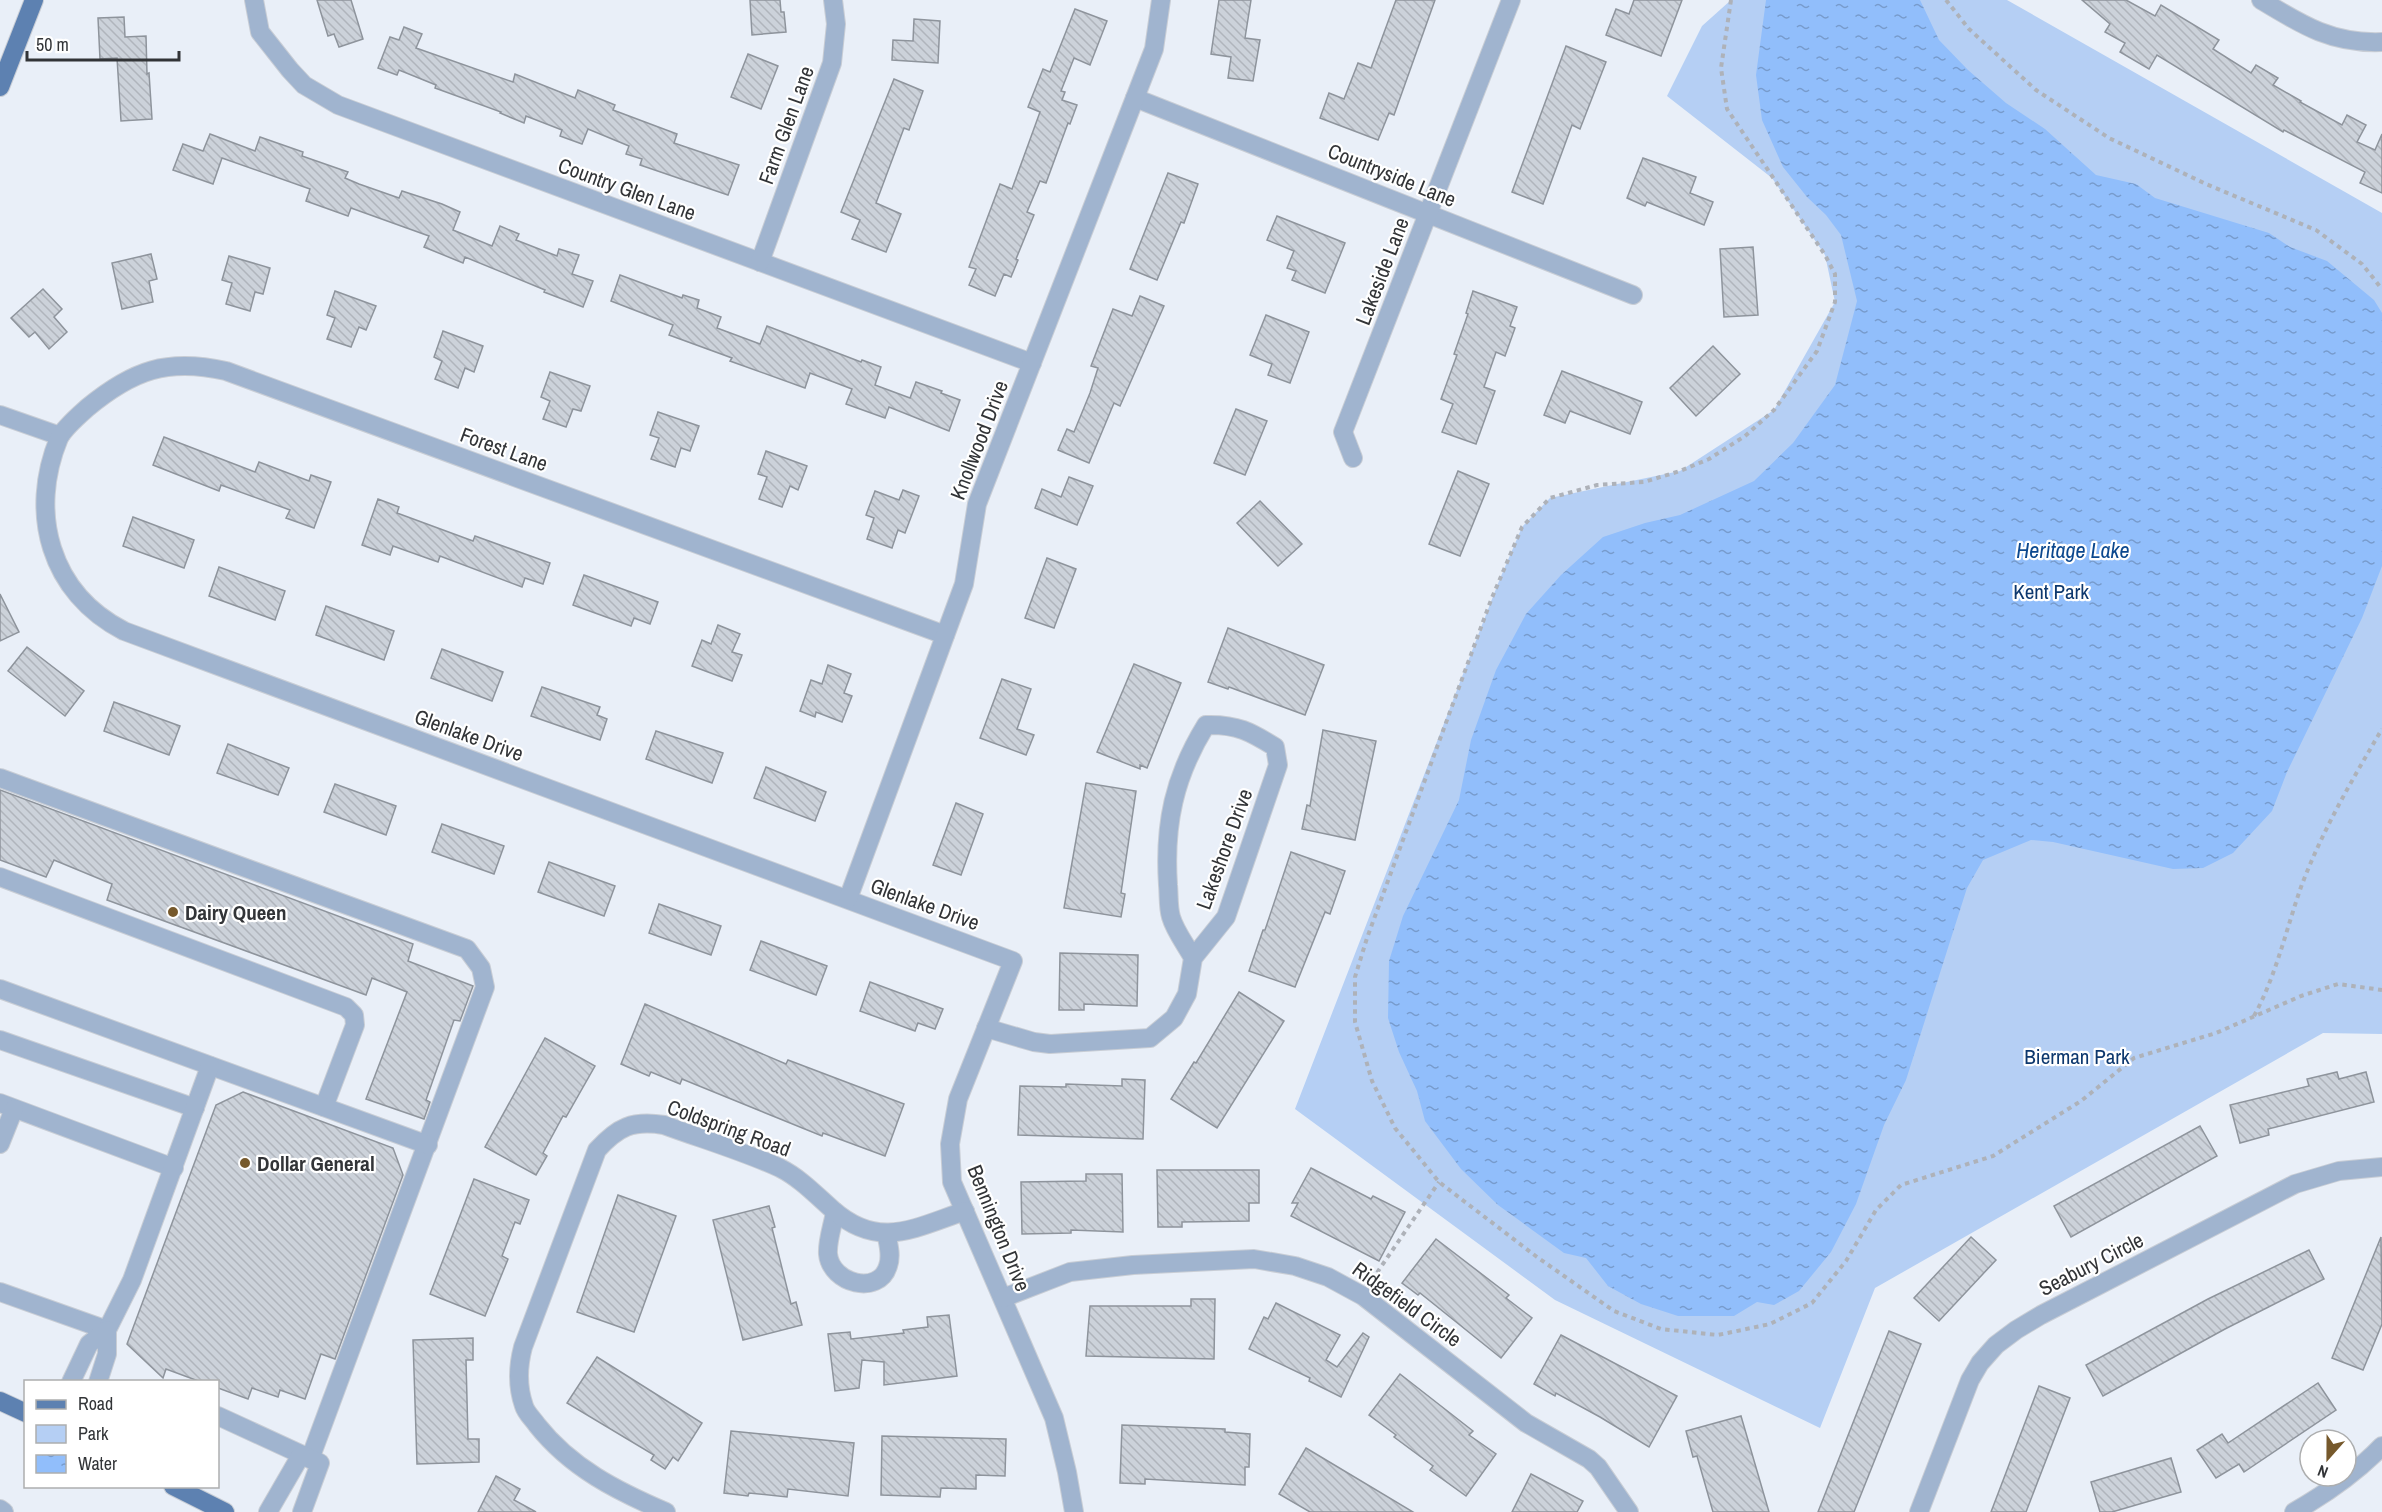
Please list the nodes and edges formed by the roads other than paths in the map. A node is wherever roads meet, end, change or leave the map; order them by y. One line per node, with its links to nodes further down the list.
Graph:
1 (34, 0): 8 (main road)
2 (254, 0): 11 (street, Country Glen Lane)
3 (833, 0): 11 (street, Farm Glen Lane)
4 (1161, 0): 9 (street, Knollwood Drive)
5 (1511, 0): 10 (street, Lakeside Lane)
6 (2261, 0): 7 (street)
7 (2381, 46)
8 (0, 87)
9 (1136, 98): 10 (street, Countryside Lane); 13 (street, Knollwood Drive)
10 (1428, 213): 12 (street, Countryside Lane); 16 (street, Lakeside Lane)
11 (760, 262): 13 (street, Country Glen Lane)
12 (1633, 295)
13 (1032, 363): 17 (street, Knollwood Drive)
14 (0, 415): 15 (street)
15 (60, 436): 17 (street, Forest Lane); 20 (street, Glenlake Drive)
16 (1353, 458)
17 (945, 635): 20 (street, Knollwood Drive)
18 (0, 778): 31 (street)
19 (0, 878): 28 (street)
20 (848, 899): 22 (street, Glenlake Drive)
21 (1193, 958): 21 (street, Lakeshore Drive); 24 (street)
22 (1012, 961): 24 (street, Bennington Drive)
23 (0, 989): 26 (street)
24 (986, 1028): 34 (street, Bennington Drive)
25 (0, 1040): 29 (street)
26 (210, 1066): 28 (street); 29 (street)
27 (7, 1106): 30 (street); 33 (street)
28 (324, 1107): 31 (street)
29 (195, 1108): 33 (street)
30 (0, 1143)
31 (428, 1145): 46 (street)
32 (2382, 1167): 56 (street, Seabury Circle)
33 (174, 1168): 39 (street)
34 (965, 1210): 36 (street, Coldspring Road); 38 (street, Bennington Drive)
35 (836, 1212): 36 (street, Coldspring Road); 36 (street); 53 (street, Coldspring Road)
36 (886, 1233)
37 (0, 1292): 39 (street)
38 (1003, 1298): 54 (street, Bennington Drive); 55 (street, Ridgefield Circle)
39 (107, 1330): 40 (street); 41 (street)
40 (72, 1380)
41 (99, 1380)
42 (0, 1401): 43 (main road)
43 (24, 1412)
44 (219, 1416): 46 (street)
45 (2382, 1446): 57 (street)
46 (310, 1459): 51 (street); 52 (street)
47 (177, 1488): 50 (main road)
48 (0, 1509): 49 (street)
49 (4, 1512)
50 (225, 1512)
51 (268, 1512)
52 (302, 1512)
53 (666, 1512)
54 (1074, 1512)
55 (1629, 1512)
56 (1918, 1512)
57 (2294, 1512)

